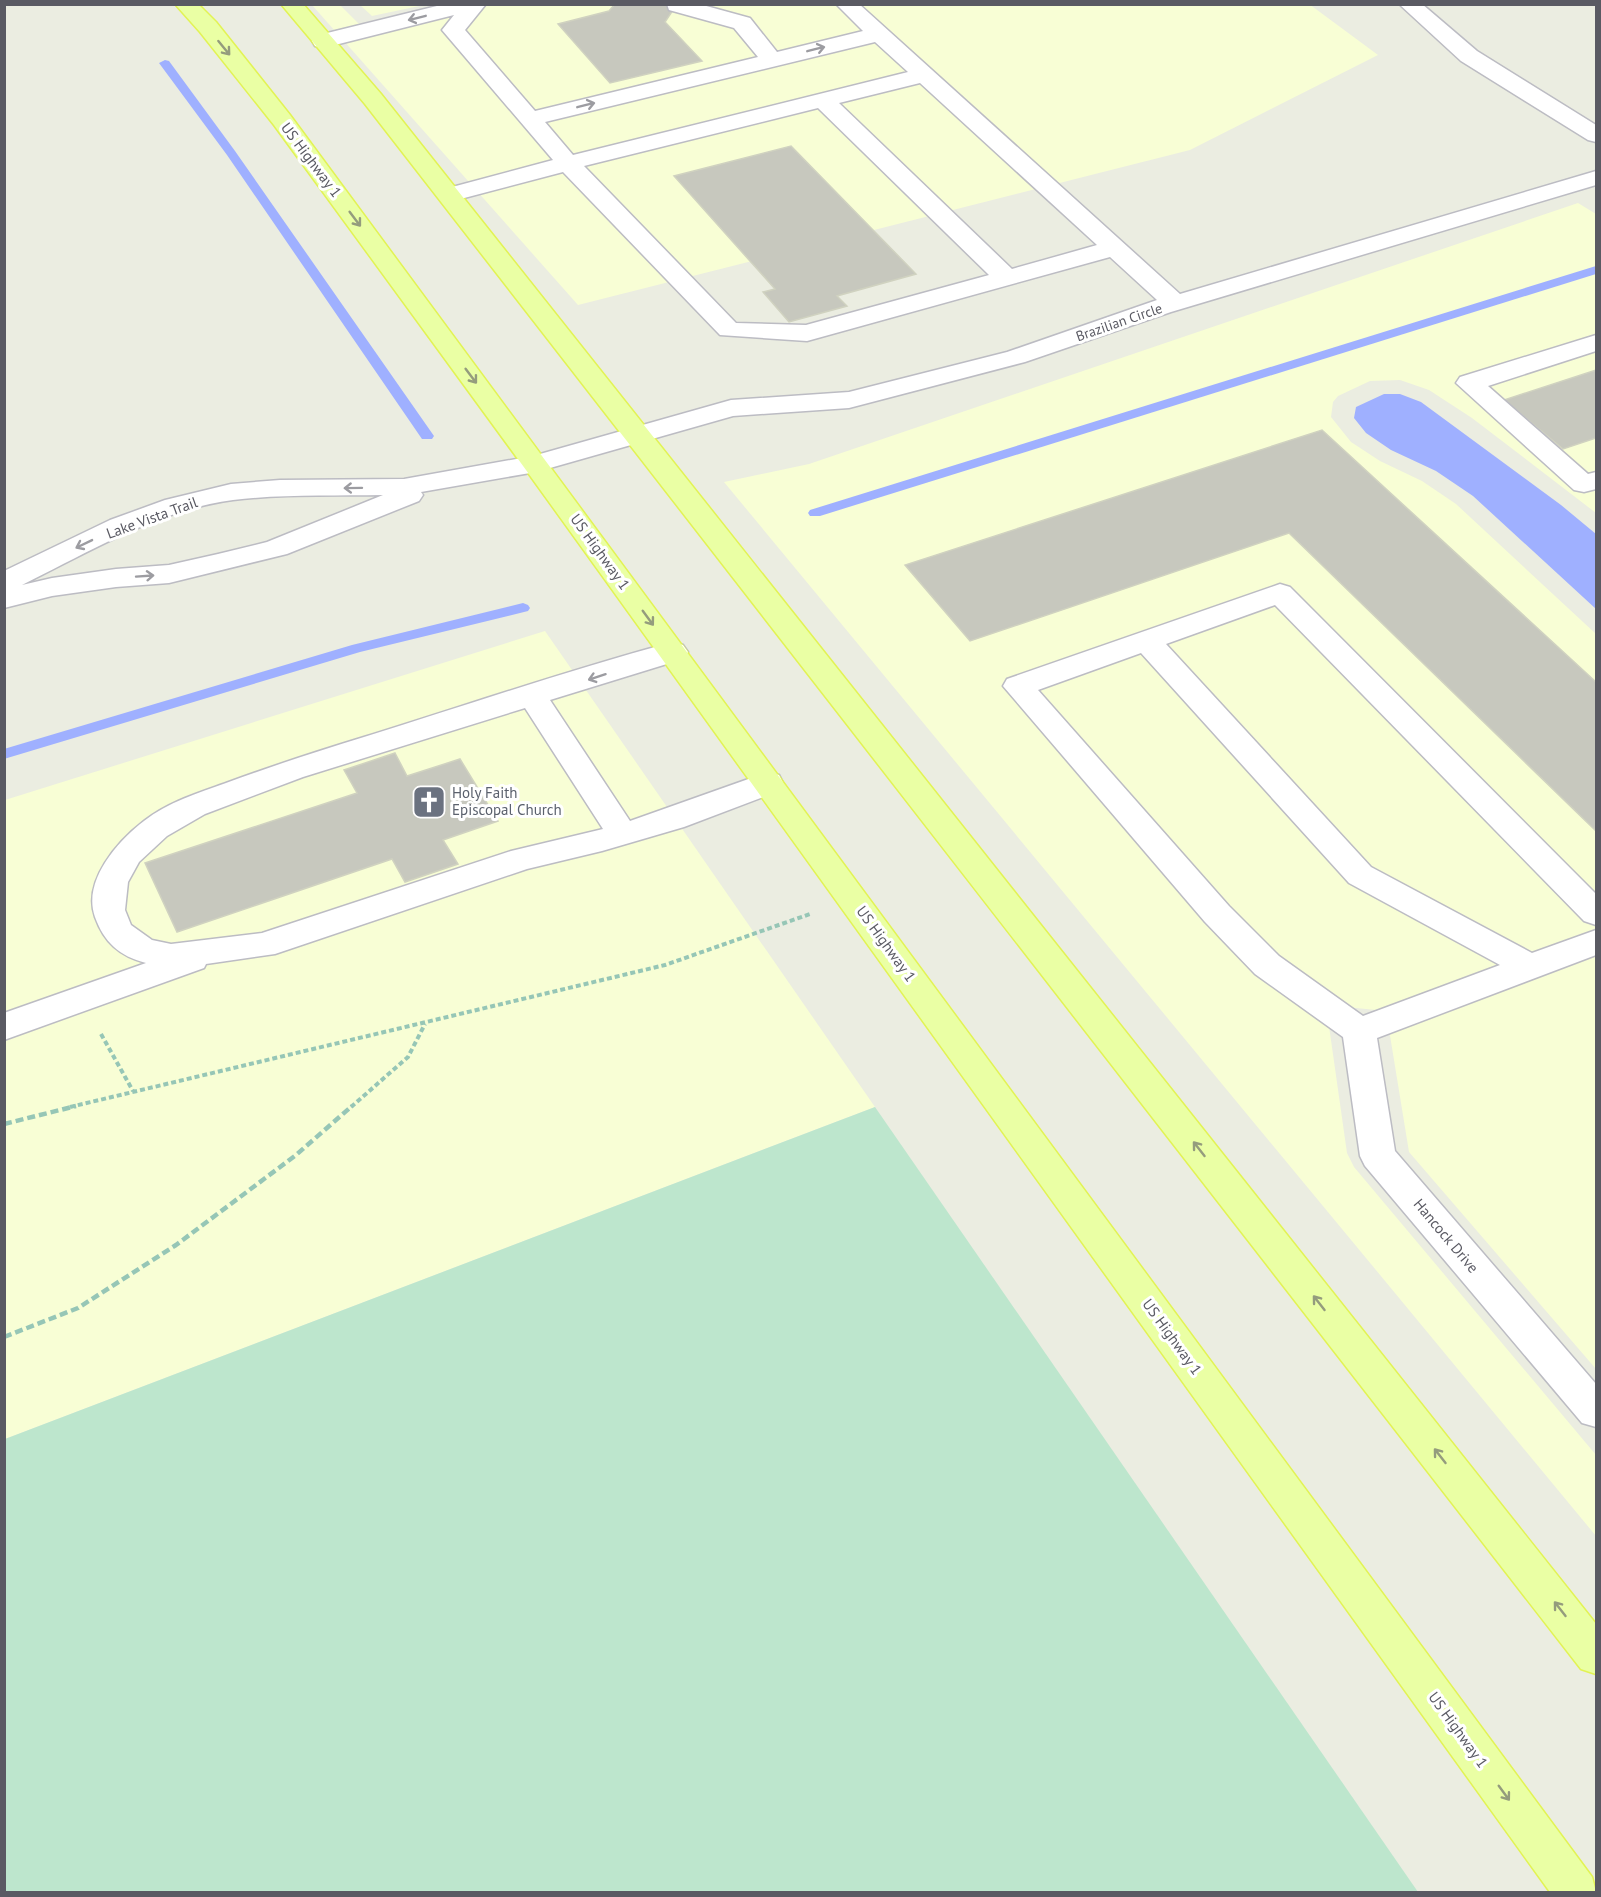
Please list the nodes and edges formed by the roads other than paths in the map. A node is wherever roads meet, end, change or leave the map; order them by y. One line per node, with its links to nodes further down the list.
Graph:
1 (185, 4): 22 (main road, US Highway 1, one-way to 22)
2 (291, 4): 8 (main road)
3 (475, 4): 8 (street, one-way to 8); 12 (street)
4 (846, 4): 7 (street)
5 (1409, 4): 13 (street)
6 (677, 5): 9 (street)
7 (879, 34): 9 (street, one-way to 7); 10 (street)
8 (322, 41): 16 (main road)
9 (772, 60): 12 (street, one-way to 9)
10 (924, 75): 11 (street); 17 (street)
11 (823, 100): 14 (street); 18 (street)
12 (529, 119): 14 (street)
13 (1596, 135)
14 (568, 163): 16 (street); 18 (street)
15 (1596, 178): 19 (street, Brazilian Circle)
16 (449, 195): 21 (main road)
17 (1114, 248): 18 (street); 19 (street)
18 (1007, 278)
19 (1174, 303): 21 (street, Brazilian Circle)
20 (1596, 343): 24 (street)
21 (636, 435): 22 (street, Lake Vista Trail); 39 (main road, one-way to 21)
22 (537, 464): 23 (street, Lake Vista Trail); 28 (main road, US Highway 1, one-way to 28)
23 (453, 477): 25 (street, Lake Vista Trail, one-way to 25); 26 (street, Lake Vista Trail, one-way to 23)
24 (1596, 480)
25 (4, 583)
26 (4, 599)
27 (1146, 640): 32 (street); 35 (street); 37 (street)
28 (673, 652): 29 (street, one-way to 29); 30 (main road, US Highway 1)
29 (532, 696): 31 (street); 34 (street)
30 (768, 783): 31 (street); 40 (main road, US Highway 1, one-way to 40)
31 (623, 834): 34 (street)
32 (1596, 913)
33 (1596, 942): 35 (street)
34 (211, 952): 36 (street)
35 (1531, 967): 37 (street)
36 (4, 1027)
37 (1359, 1031): 38 (street, Hancock Drive)
38 (1596, 1412)
39 (1596, 1655)
40 (1576, 1893)

